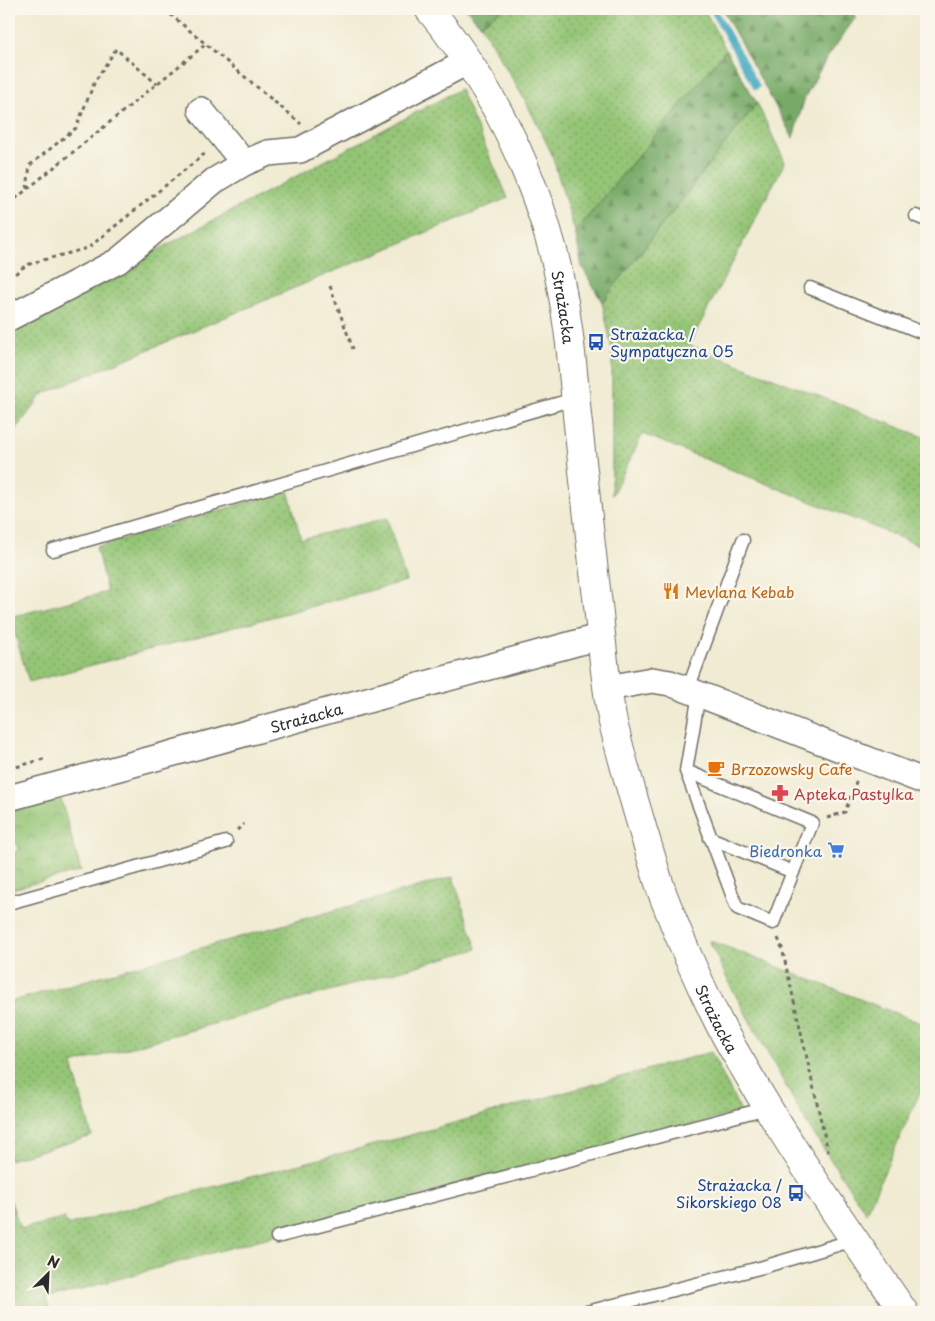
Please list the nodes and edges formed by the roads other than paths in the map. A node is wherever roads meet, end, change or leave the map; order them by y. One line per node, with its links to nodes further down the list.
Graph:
1 (429, 9): 2 (street, Strażacka)
2 (467, 62): 4 (street); 8 (street, Strażacka)
3 (201, 110): 4 (street)
4 (244, 163): 6 (street)
5 (810, 288): 7 (lane)
6 (9, 318)
7 (926, 334)
8 (576, 400): 10 (lane); 11 (street, Strażacka)
9 (743, 540): 13 (lane)
10 (53, 550)
11 (602, 636): 12 (street, Strażacka); 16 (street, Strażacka)
12 (608, 688): 13 (street); 21 (street, Strażacka)
13 (694, 692): 14 (lane); 15 (street)
14 (686, 772): 17 (lane); 19 (lane)
15 (926, 782)
16 (9, 798)
17 (710, 838): 19 (lane); 19 (lane)
18 (226, 842): 20 (lane)
19 (793, 872)
20 (9, 903)
21 (767, 1108): 22 (lane); 23 (street, Strażacka)
22 (277, 1237)
23 (854, 1240): 24 (lane); 25 (street, Strażacka)
24 (587, 1312)
25 (904, 1312)

